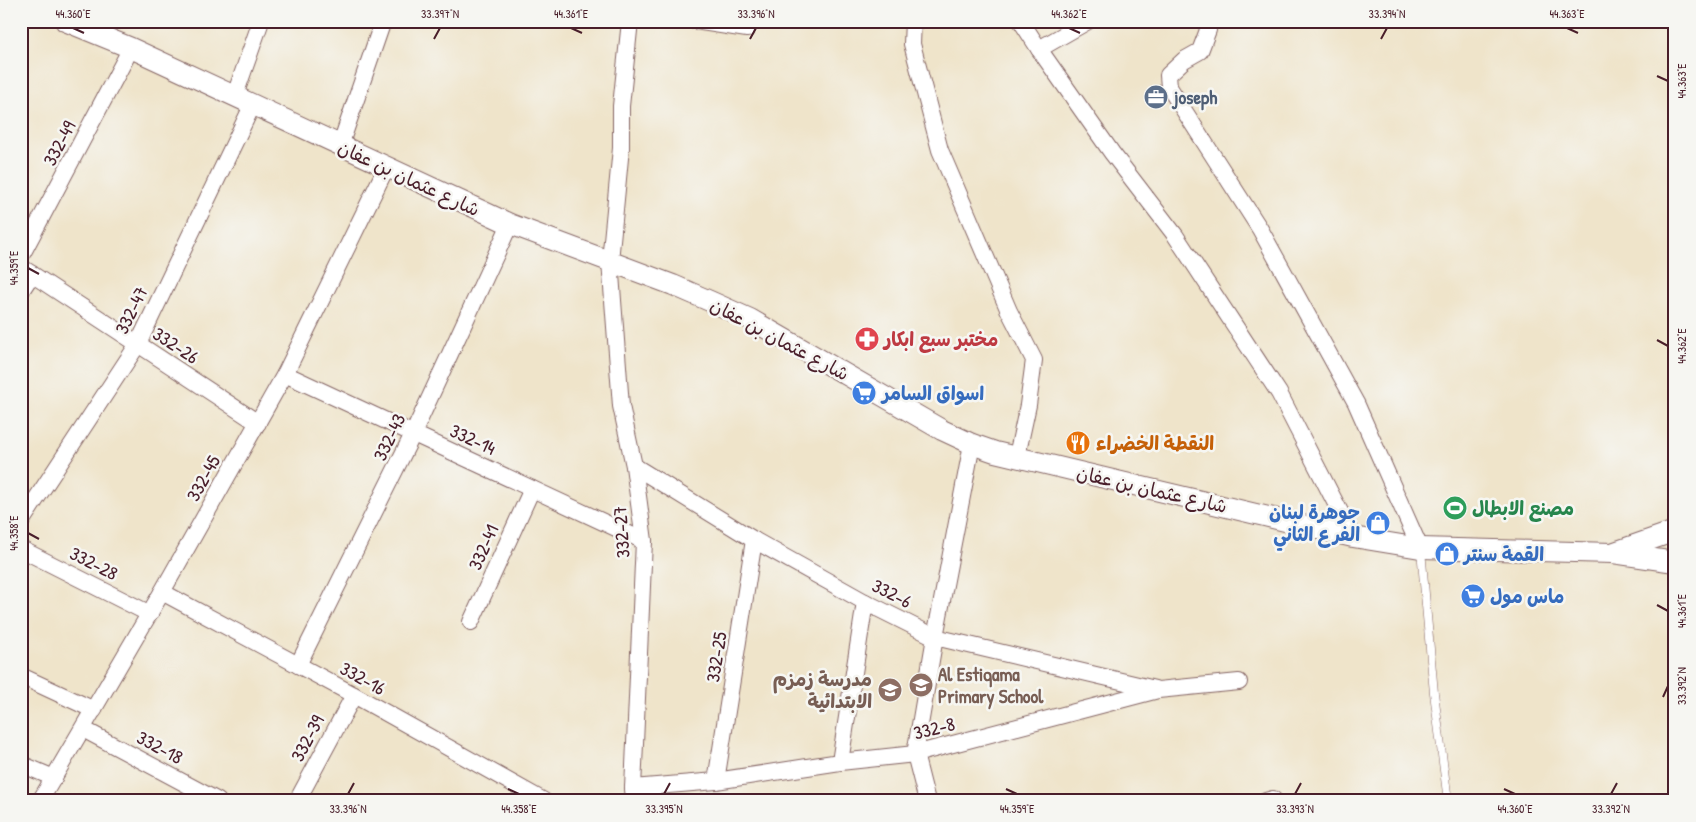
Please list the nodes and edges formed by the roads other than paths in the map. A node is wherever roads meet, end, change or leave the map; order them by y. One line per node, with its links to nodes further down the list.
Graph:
1 (65, 21): 11 (street, شارع عثمان بن عفان)
2 (261, 21): 13 (street, 332-47)
3 (383, 21): 14 (street)
4 (630, 21): 18 (street, 332-27)
5 (695, 21): 10 (street)
6 (913, 21): 26 (street)
7 (1021, 21): 12 (street)
8 (1088, 21): 12 (street)
9 (1206, 21): 34 (street)
10 (747, 29)
11 (131, 48): 13 (street, شارع عثمان بن عفان); 17 (street, 332-49)
12 (1039, 49): 31 (street)
13 (244, 99): 14 (street, شارع عثمان بن عفان); 21 (street, 332-47)
14 (340, 146): 15 (street, شارع عثمان بن عفان)
15 (386, 168): 16 (street, شارع عثمان بن عفان); 22 (street, 332-45)
16 (510, 224): 18 (street, شارع عثمان بن عفان); 24 (street, 332-43)
17 (21, 256)
18 (610, 262): 25 (street, شارع عثمان بن عفان); 27 (street, 332-27)
19 (27, 271): 20 (street); 21 (street, 332-26)
20 (21, 291)
21 (138, 344): 23 (street, 332-26); 29 (street, 332-47)
22 (285, 374): 23 (street, 332-45); 24 (street, 332-14)
23 (258, 422): 39 (street, 332-45)
24 (413, 434): 28 (street, 332-14); 44 (street, 332-43)
25 (972, 444): 26 (street, شارع عثمان بن عفان); 43 (street)
26 (1017, 456): 31 (street, شارع عثمان بن عفان)
27 (634, 466): 32 (street, 332-6); 33 (street, 332-27)
28 (532, 489): 33 (street, 332-14); 42 (street, 332-41)
29 (21, 522)
30 (1675, 531): 37 (street, شارع عثمان بن عفان)
31 (1353, 537): 34 (street, شارع عثمان بن عفان)
32 (754, 540): 40 (street, 332-6); 55 (street, 332-25)
33 (644, 541): 56 (street, 332-27)
34 (1420, 548): 37 (street, شارع عثمان بن عفان); 62 (lane)
35 (21, 549): 41 (street, 332-28)
36 (1675, 550): 37 (street)
37 (1614, 553): 38 (street, شارع عثمان بن عفان)
38 (1675, 562)
39 (162, 592): 41 (street, 332-45); 44 (street, 332-16)
40 (864, 602): 43 (street, 332-6); 52 (street)
41 (150, 614): 49 (street, 332-45)
42 (471, 622)
43 (935, 637): 47 (street, 332-6); 51 (street)
44 (298, 665): 48 (street, 332-16)
45 (21, 676): 49 (street)
46 (1239, 682): 47 (street, 332-8)
47 (1158, 690): 51 (street, 332-8)
48 (354, 695): 59 (street, 332-39); 60 (street, 332-16)
49 (94, 710): 50 (street, 332-45)
50 (83, 729): 54 (street, 332-45); 58 (street, 332-18)
51 (915, 754): 52 (street, 332-8); 61 (street)
52 (840, 762): 55 (street, 332-8)
53 (21, 764): 54 (street)
54 (54, 778): 57 (street, 332-45)
55 (716, 781): 56 (street, 332-8)
56 (634, 794)
57 (40, 801)
58 (218, 801)
59 (297, 801)
60 (544, 801)
61 (927, 801)
62 (1448, 801)

